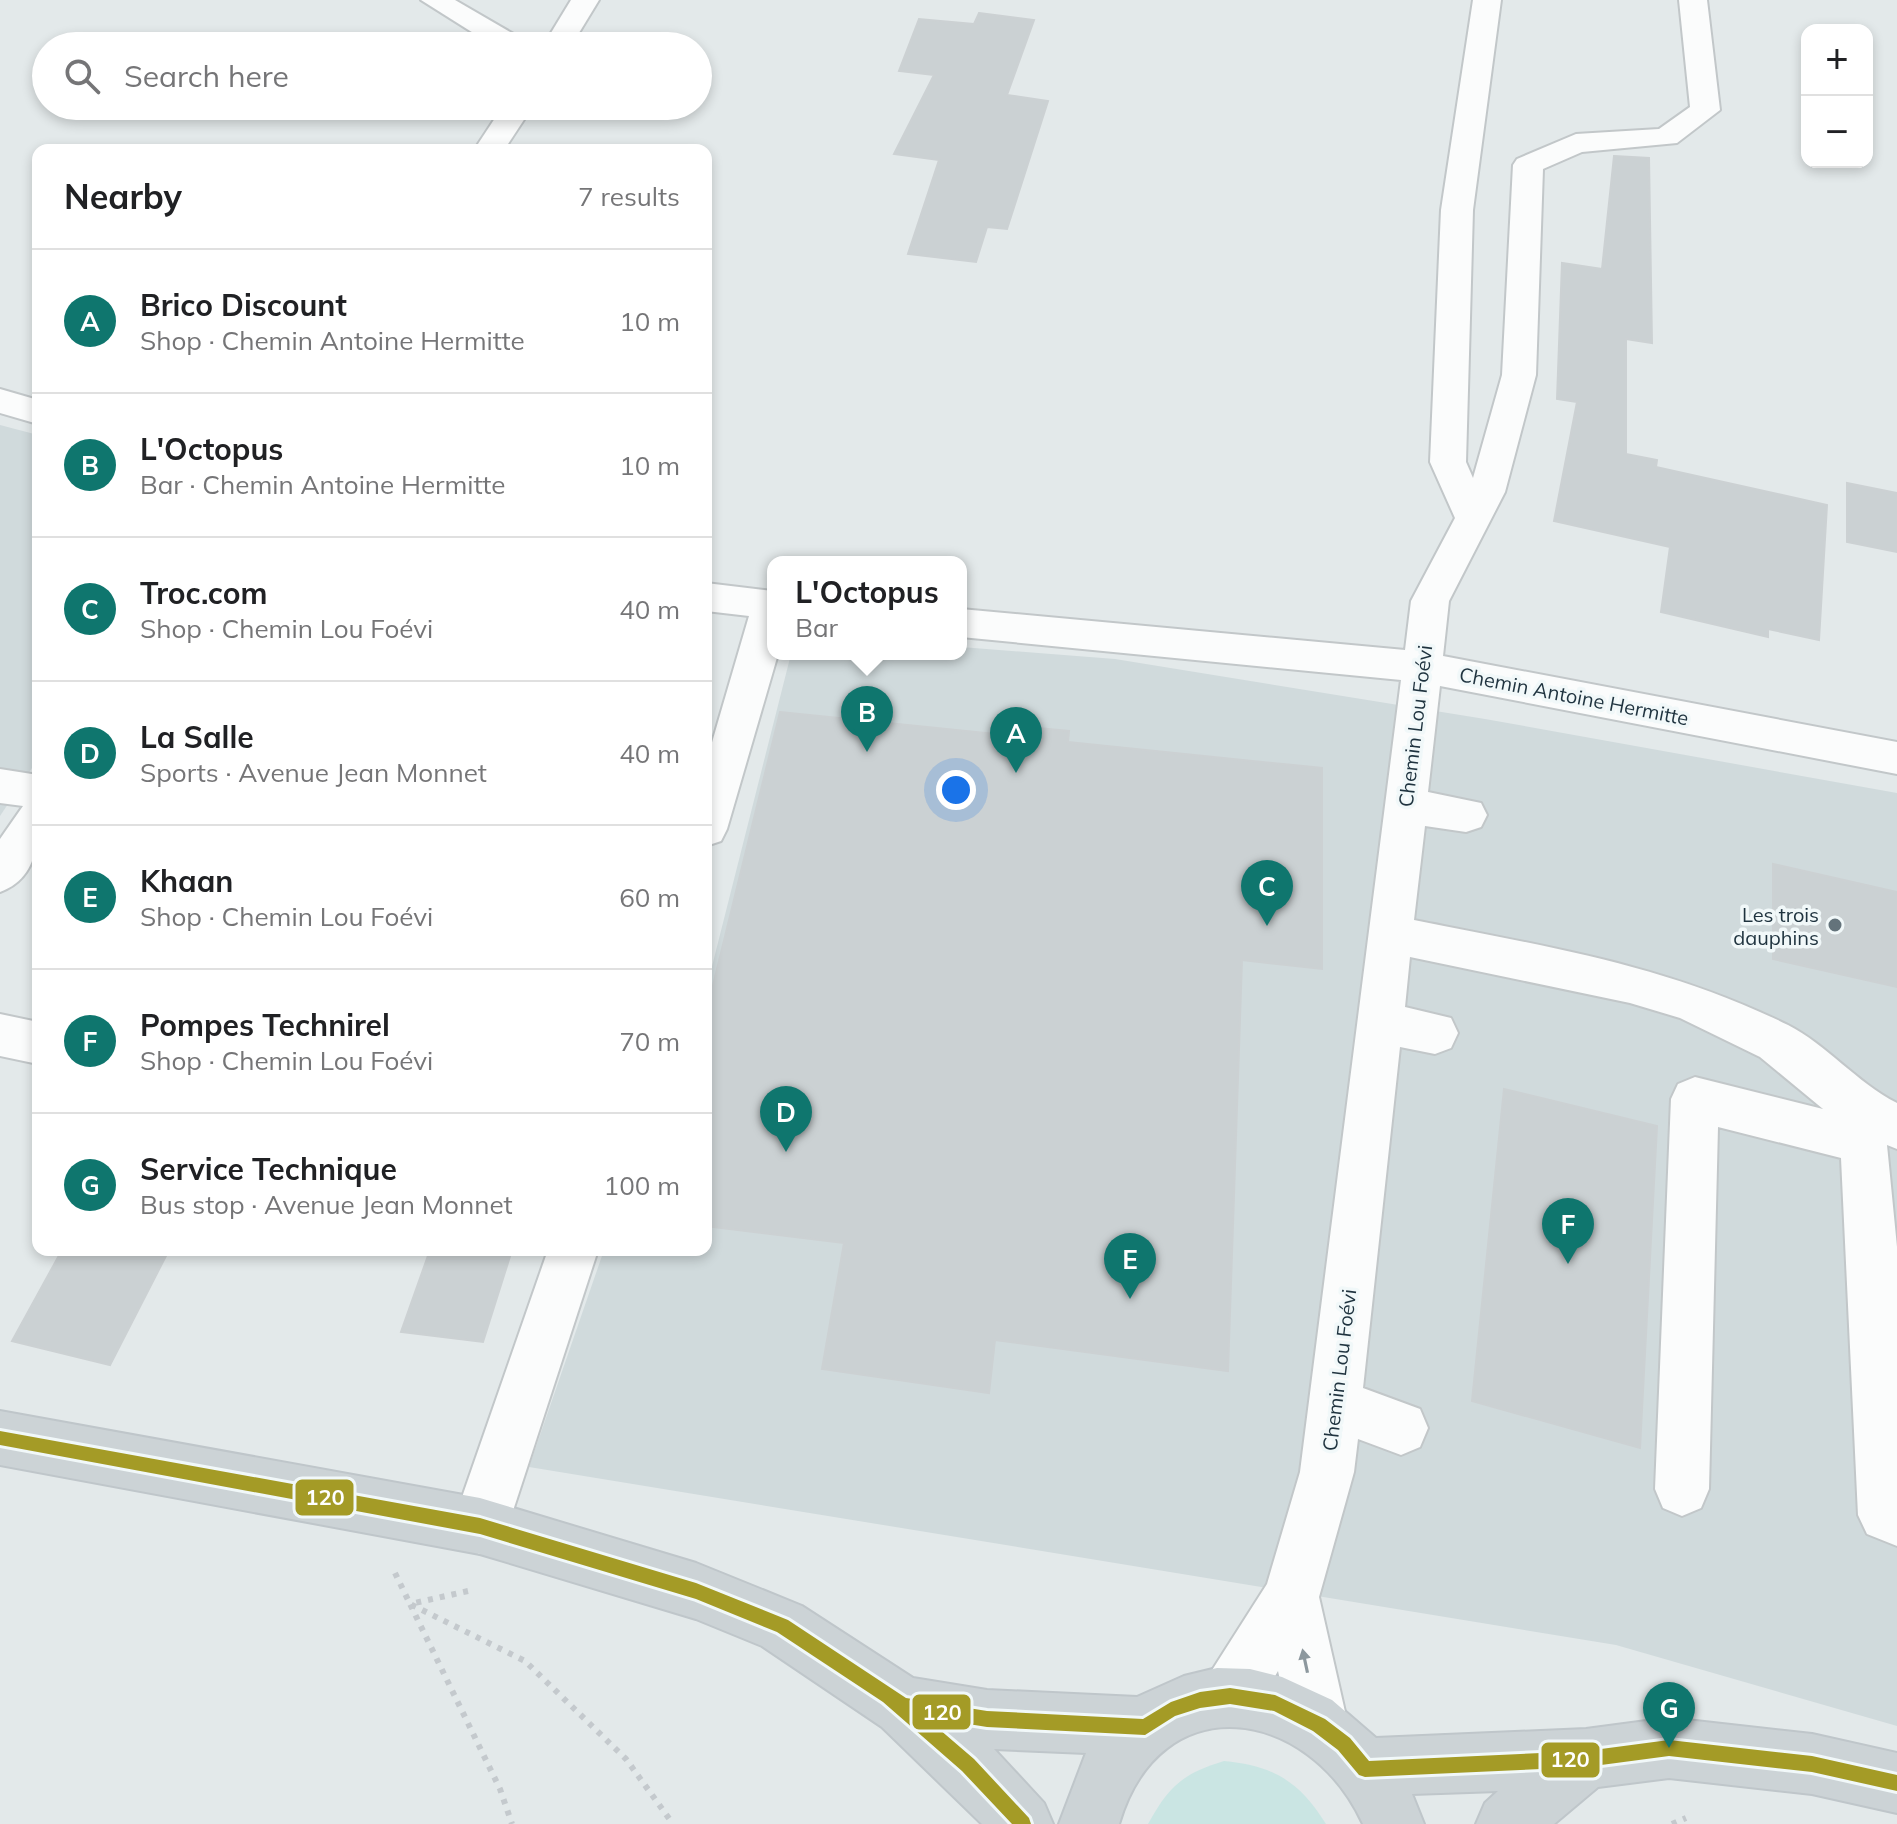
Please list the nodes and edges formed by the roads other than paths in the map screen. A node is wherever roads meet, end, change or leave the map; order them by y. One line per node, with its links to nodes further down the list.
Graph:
1 (435, 0): 5 (street)
2 (585, 0): 6 (street)
3 (1487, 0): 11 (street)
4 (1693, 0): 11 (street, Chemin Lou Foévi)
5 (490, 32)
6 (566, 32)
7 (509, 120): 8 (street)
8 (493, 144)
9 (0, 401): 10 (street)
10 (32, 410)
11 (1473, 518): 16 (street, Chemin Lou Foévi)
12 (712, 598): 13 (street)
13 (767, 604)
14 (767, 622): 21 (street)
15 (967, 624): 16 (street, Chemin Antoine Hermitte)
16 (1421, 667): 17 (street, Chemin Antoine Hermitte); 20 (street, Chemin Lou Foévi)
17 (1897, 758)
18 (0, 786): 19 (street)
19 (32, 791)
20 (1405, 806): 22 (street); 25 (street, Chemin Lou Foévi)
21 (712, 809)
22 (1466, 815)
23 (32, 827): 24 (street)
24 (0, 874)
25 (1390, 934): 26 (street, Chemin Lou Foévi); 30 (street)
26 (1380, 1023): 27 (street); 32 (street, Chemin Lou Foévi)
27 (1435, 1033)
28 (0, 1035): 29 (street)
29 (32, 1042)
30 (1872, 1124): 35 (street); 36 (street)
31 (571, 1256): 37 (street)
32 (1335, 1404): 33 (street); 38 (street, Chemin Lou Foévi)
33 (1401, 1428)
34 (0, 1438): 37 (main road)
35 (1682, 1489)
36 (1897, 1518)
37 (480, 1526): 40 (main road)
38 (1291, 1597): 39 (street, Chemin Lou Foévi); 41 (street, Chemin Lou Foévi, one-way to 38)
39 (1230, 1696): 41 (main road); 42 (main road)
40 (903, 1706): 42 (main road); 46 (main road)
41 (1319, 1725): 44 (main road)
42 (1145, 1727): 47 (main road)
43 (1586, 1759): 44 (main road); 45 (main road); 49 (main road)
44 (1365, 1769): 48 (main road)
45 (1897, 1783)
46 (1023, 1824)
47 (1089, 1824)
48 (1394, 1824)
49 (1506, 1824)

